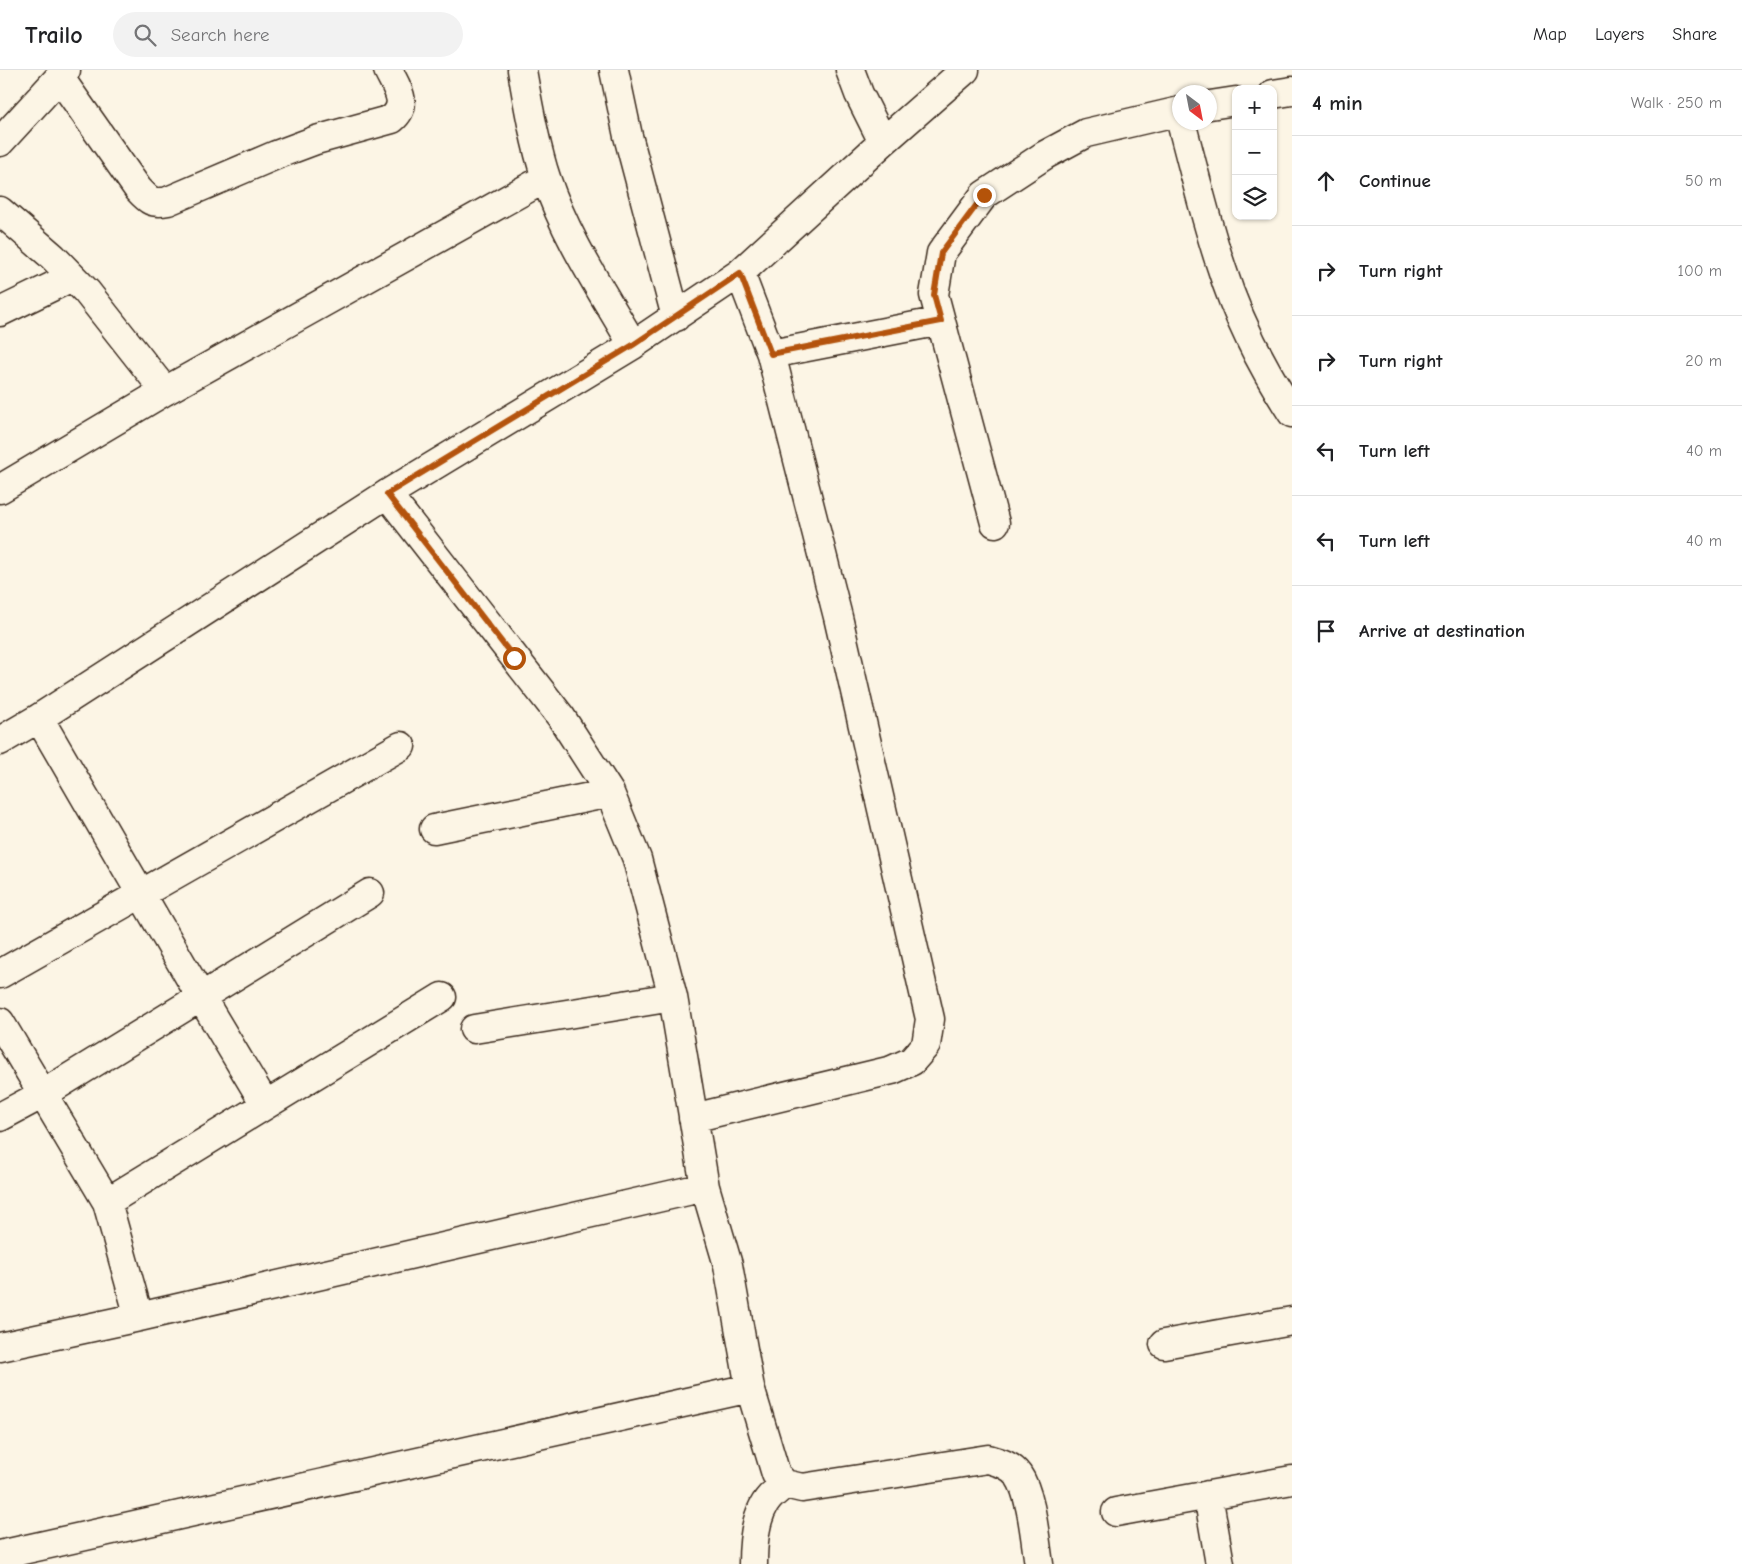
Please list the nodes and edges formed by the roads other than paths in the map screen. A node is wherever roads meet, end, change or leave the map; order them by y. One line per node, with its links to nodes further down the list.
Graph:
1 (388, 70): 6 (street)
2 (522, 70): 15 (street)
3 (614, 70): 20 (street)
4 (850, 70): 14 (street)
5 (965, 70): 14 (street)
6 (63, 74): 13 (street)
7 (1292, 91): 8 (street)
8 (1277, 93)
9 (1232, 102): 10 (street)
10 (1217, 104)
11 (1172, 117): 21 (street)
12 (1184, 130): 25 (street)
13 (0, 142)
14 (882, 142): 17 (street)
15 (546, 178): 22 (street); 24 (street)
16 (0, 211): 18 (street)
17 (740, 273): 20 (street); 23 (street)
18 (72, 277): 19 (street); 24 (street)
19 (0, 312)
20 (676, 317): 22 (street)
21 (941, 321): 23 (street); 28 (street)
22 (633, 345): 27 (street)
23 (771, 354): 45 (street)
24 (165, 391): 26 (street)
25 (1292, 413)
26 (0, 489)
27 (387, 494): 29 (street); 32 (street)
28 (995, 523)
29 (39, 718): 30 (street); 35 (street)
30 (0, 740)
31 (401, 746): 35 (street)
32 (610, 793): 33 (street); 39 (street)
33 (434, 829)
34 (370, 893): 37 (street)
35 (142, 894): 36 (street); 37 (street)
36 (0, 974)
37 (201, 997): 42 (street); 43 (street)
38 (442, 997): 43 (street)
39 (673, 997): 41 (street); 45 (street)
40 (0, 1022): 42 (street)
41 (474, 1029)
42 (43, 1094): 44 (street); 47 (street)
43 (265, 1104): 47 (street)
44 (0, 1117)
45 (692, 1118): 46 (street)
46 (705, 1187): 48 (street); 52 (street)
47 (106, 1202): 48 (street)
48 (139, 1317): 51 (street)
49 (1292, 1321): 50 (street)
50 (1164, 1344)
51 (0, 1347)
52 (750, 1388): 54 (street); 57 (street)
53 (1292, 1480): 55 (street)
54 (785, 1484): 58 (street); 59 (street)
55 (1208, 1496): 56 (street); 60 (street)
56 (1116, 1512)
57 (0, 1555)
58 (752, 1564)
59 (1039, 1564)
60 (1220, 1564)

